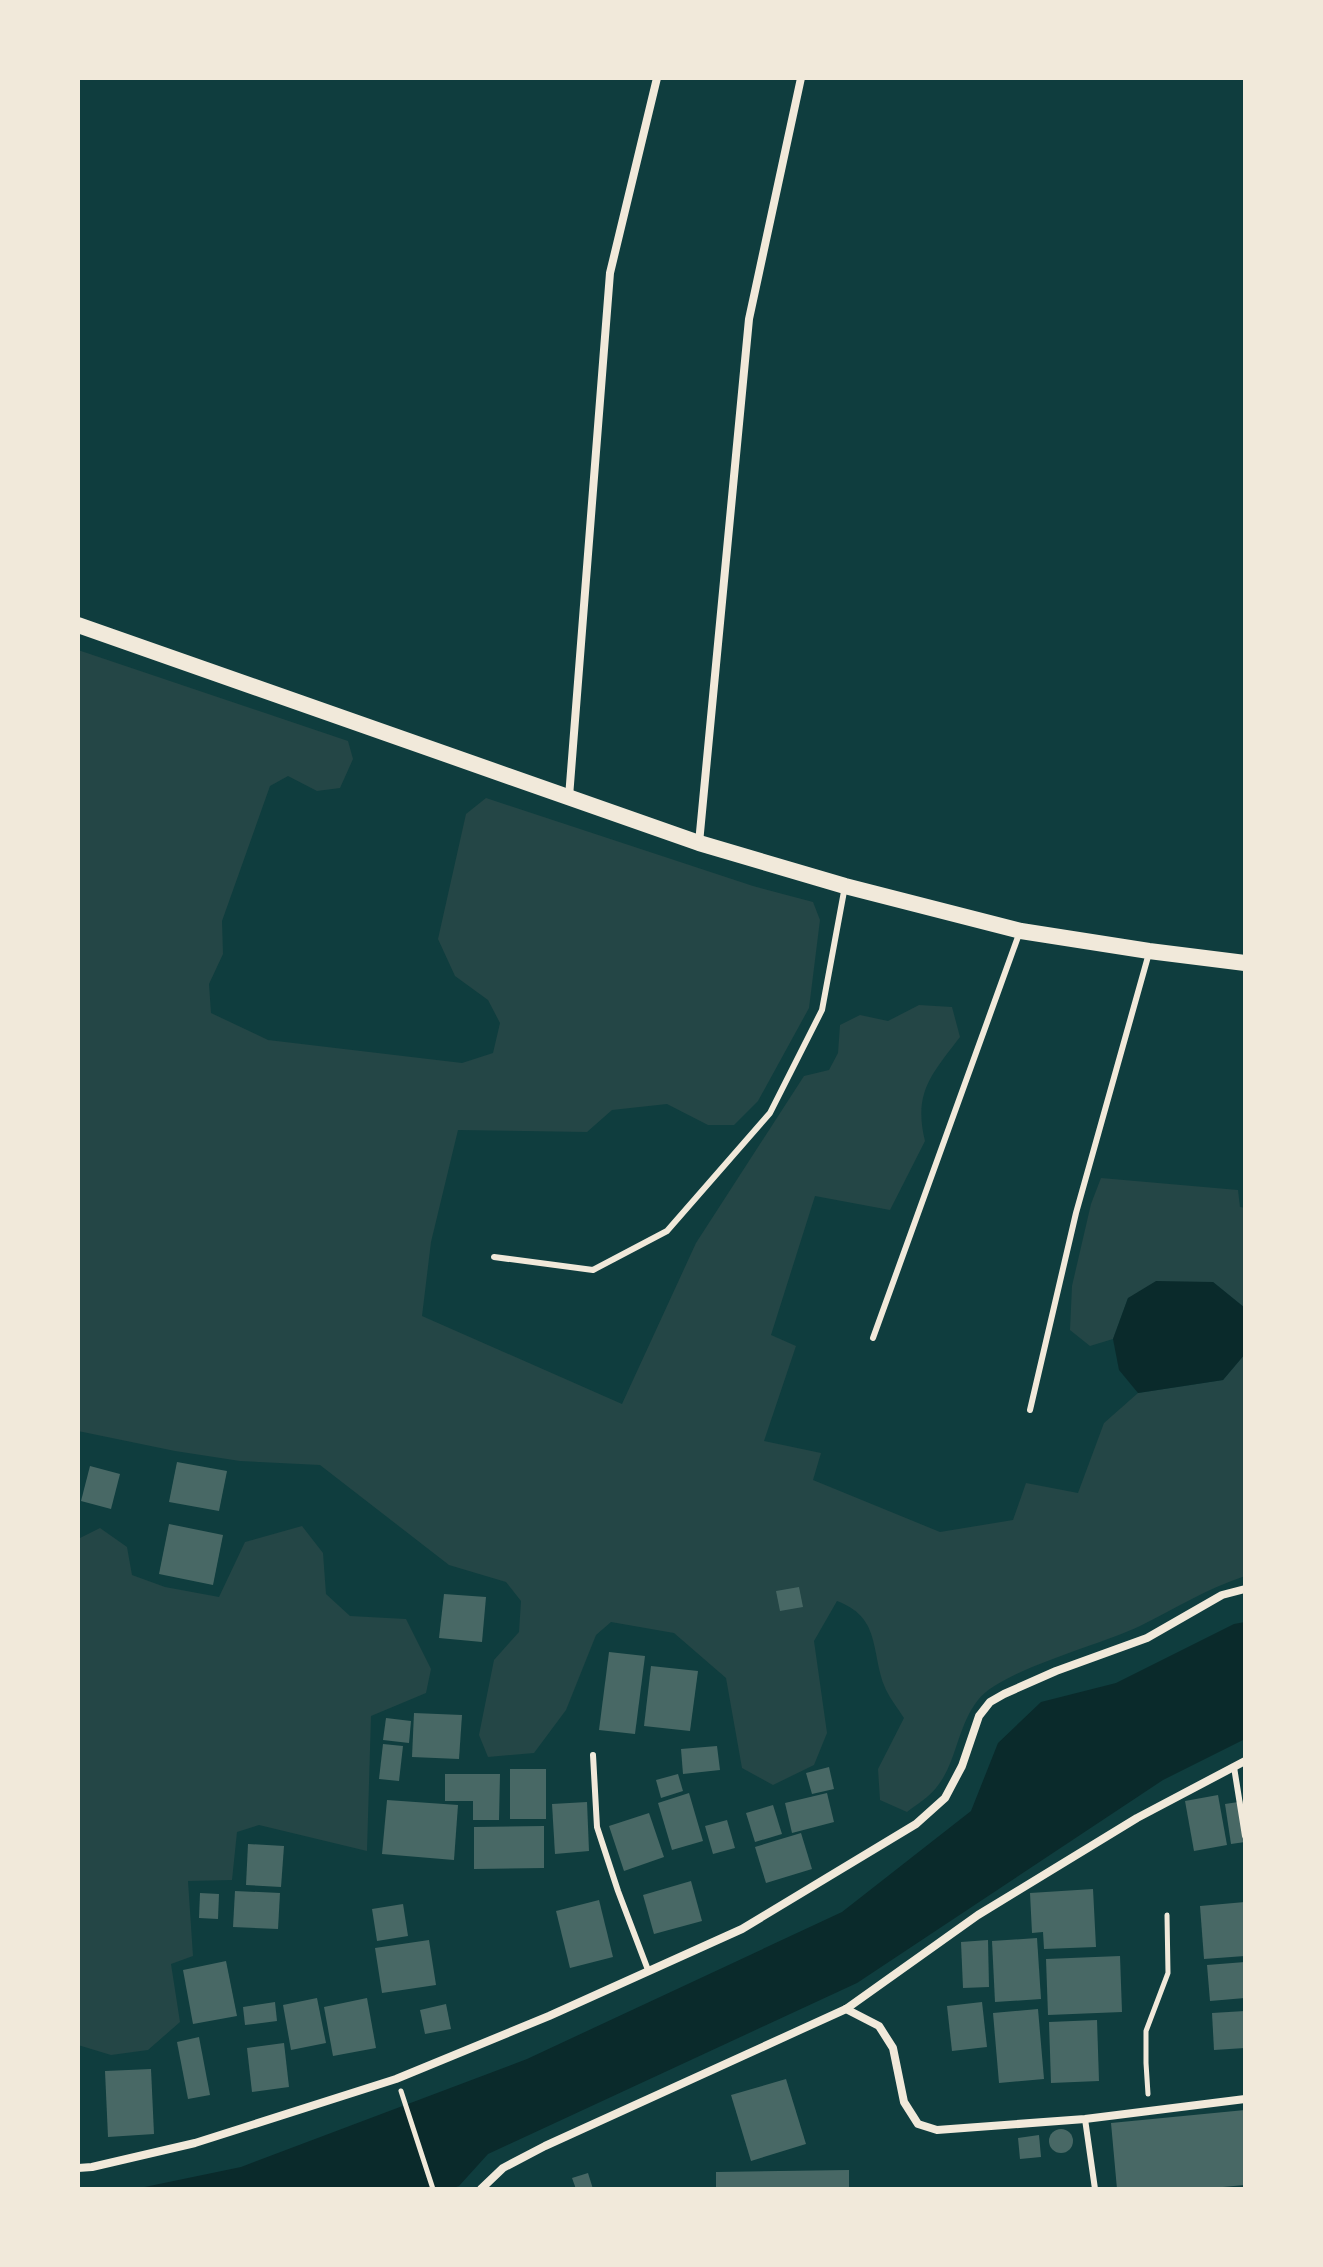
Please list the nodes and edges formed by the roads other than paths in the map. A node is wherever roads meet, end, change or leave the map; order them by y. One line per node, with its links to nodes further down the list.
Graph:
1 (657, 78): 4 (street)
2 (801, 78): 5 (street)
3 (78, 625): 4 (main road)
4 (569, 797): 5 (main road)
5 (699, 843): 6 (main road)
6 (845, 886): 7 (main road); 10 (lane)
7 (1021, 931): 8 (main road); 11 (lane)
8 (1149, 951): 9 (main road); 12 (lane)
9 (1245, 963)
10 (494, 1257)
11 (873, 1338)
12 (1030, 1410)
13 (1245, 1589): 18 (street)
14 (593, 1755): 18 (lane)
15 (1245, 1761): 16 (street)
16 (1234, 1767): 17 (lane); 19 (street)
17 (1245, 1836)
18 (648, 1970): 22 (street)
19 (846, 2009): 21 (street); 23 (street)
20 (1245, 2099): 21 (street)
21 (1085, 2119): 24 (lane)
22 (78, 2168)
23 (481, 2189)
24 (1095, 2189)

